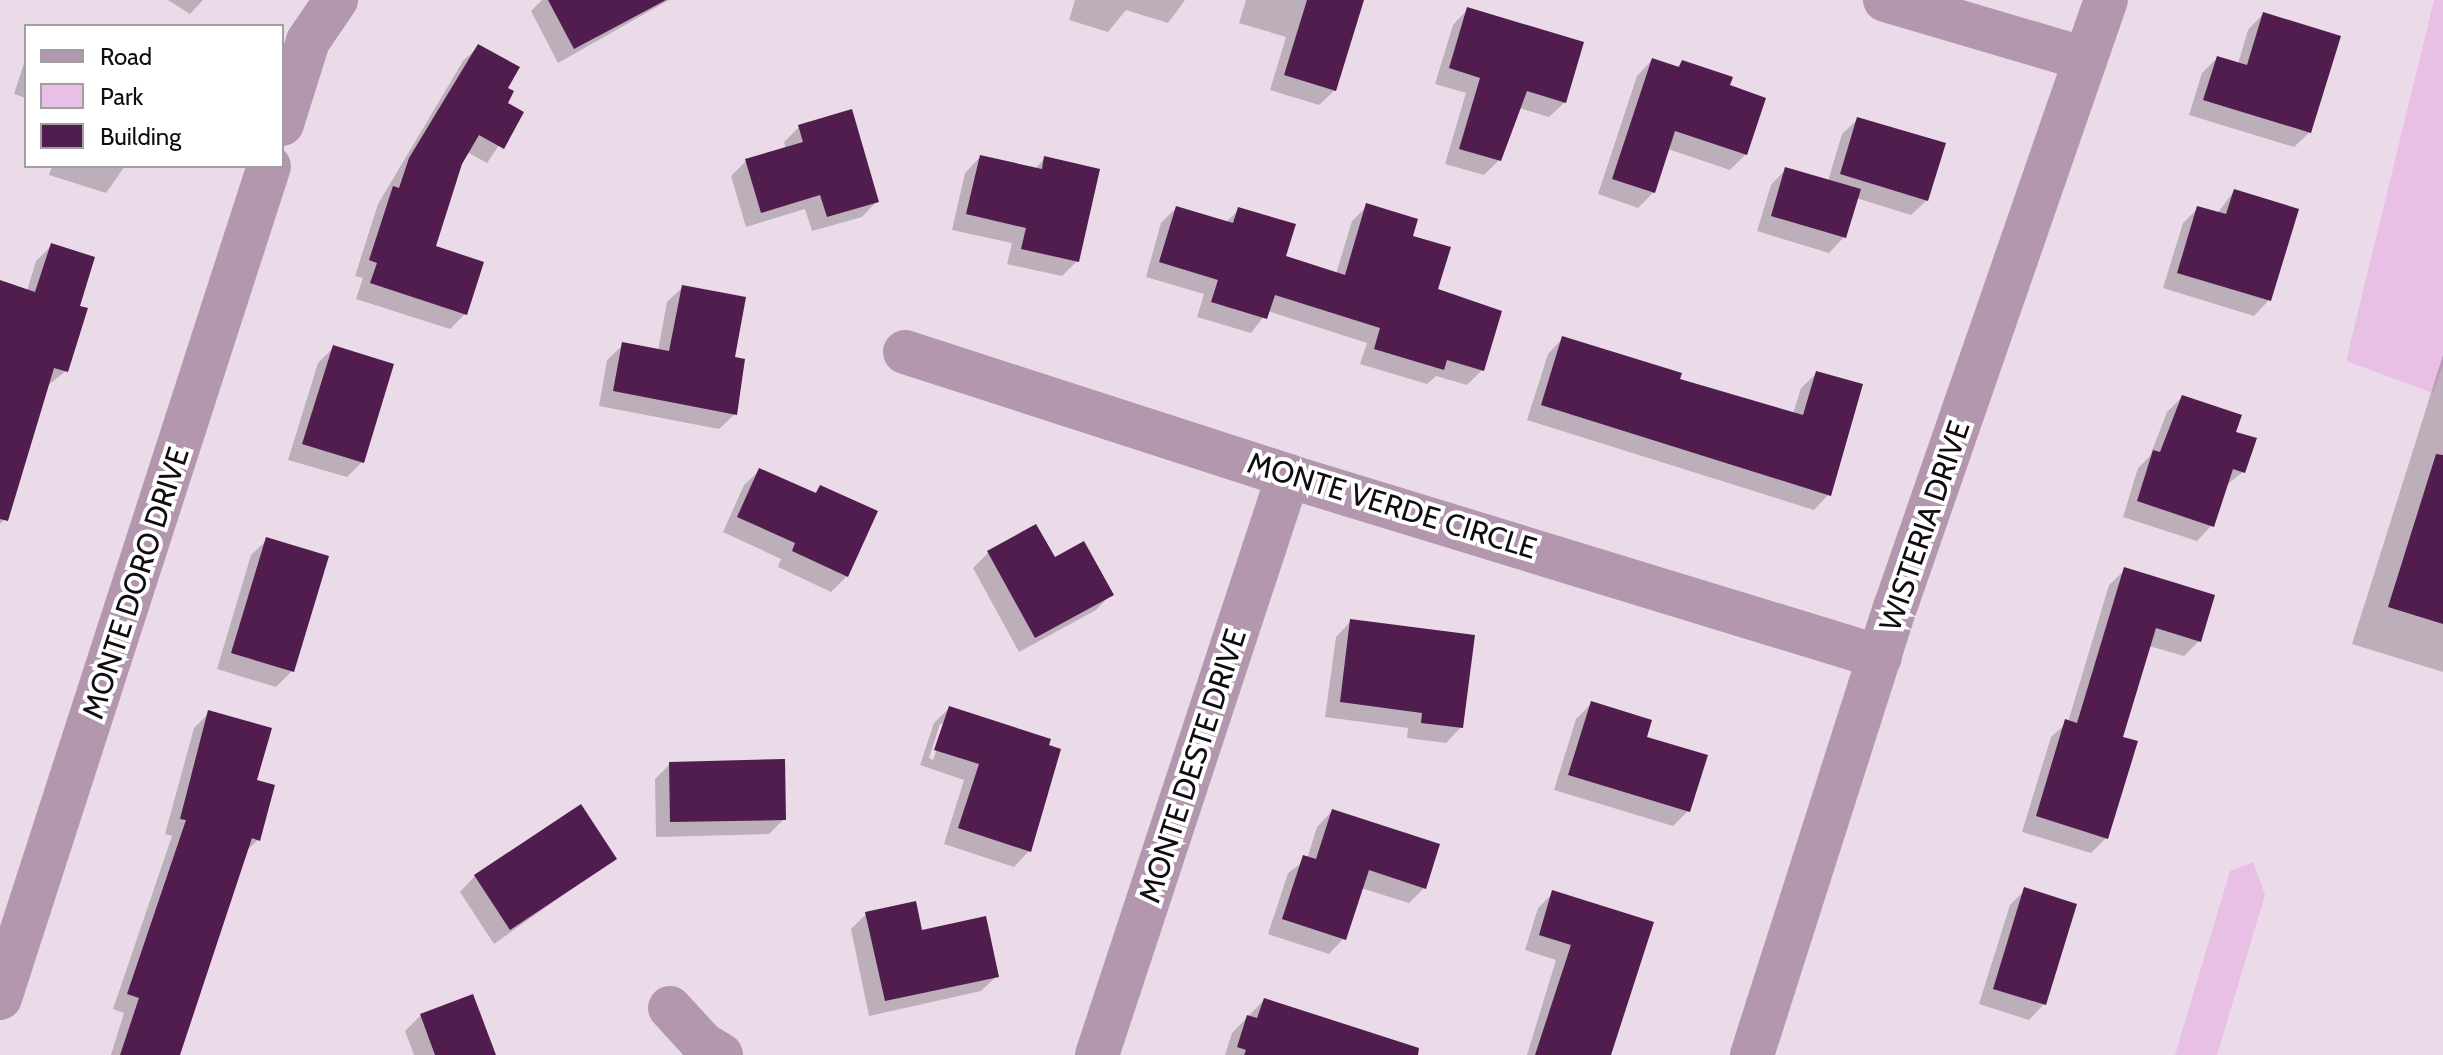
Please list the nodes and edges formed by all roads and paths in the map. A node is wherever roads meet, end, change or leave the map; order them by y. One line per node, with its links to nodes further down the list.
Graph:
1 (336, 0): 5 (street)
2 (1885, 0): 4 (street)
3 (2106, 0): 4 (street, WISTERIA DRIVE)
4 (2086, 59): 9 (street, WISTERIA DRIVE)
5 (284, 118)
6 (268, 168): 10 (street, MONTE DORO DRIVE)
7 (905, 352): 8 (street, MONTE VERDE CIRCLE)
8 (1288, 476): 9 (street, MONTE VERDE CIRCLE); 13 (street, MONTE DESTE DRIVE)
9 (1880, 657): 14 (street, WISTERIA DRIVE)
10 (0, 998)
11 (670, 1008): 12 (street)
12 (721, 1055)
13 (1097, 1055)
14 (1752, 1055)

